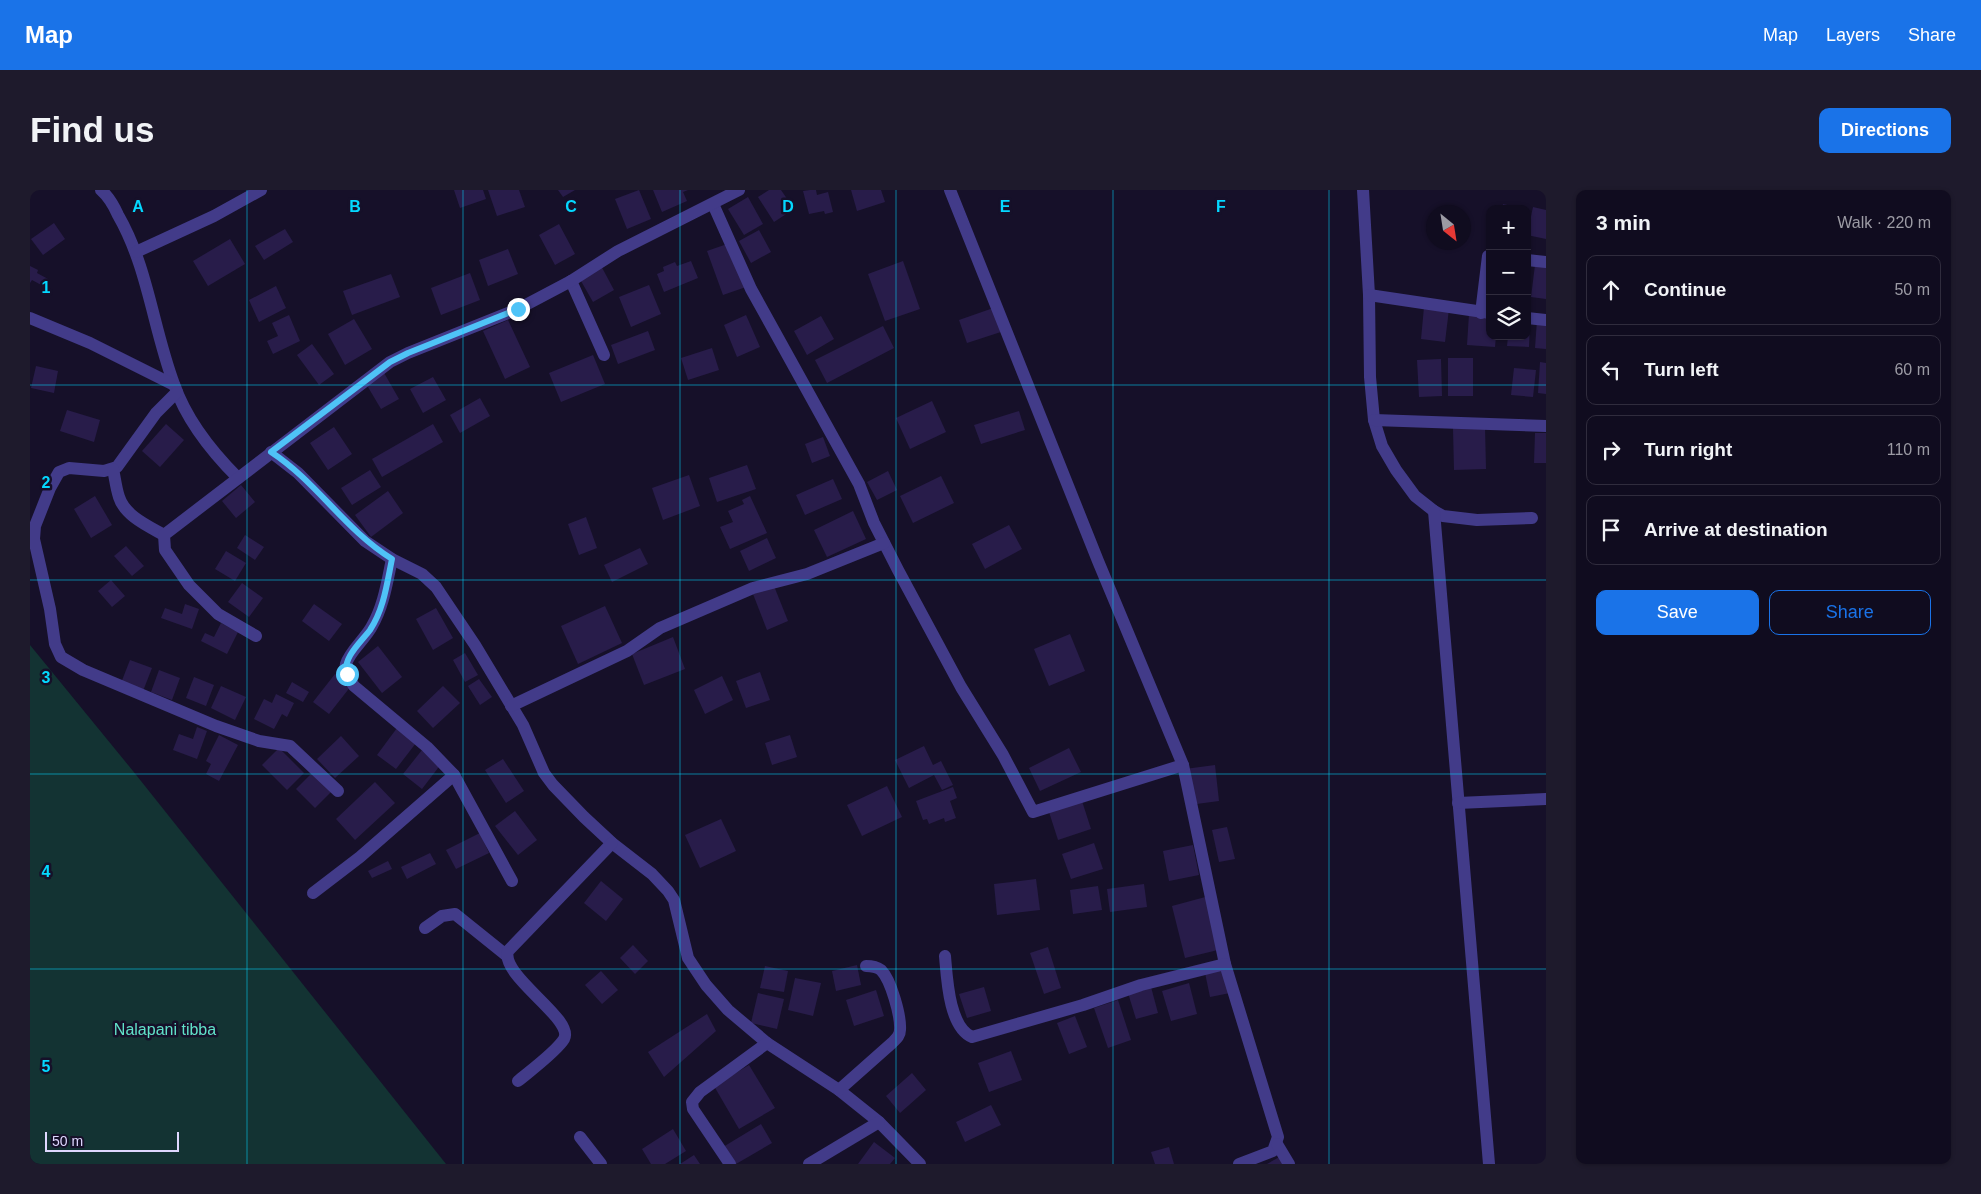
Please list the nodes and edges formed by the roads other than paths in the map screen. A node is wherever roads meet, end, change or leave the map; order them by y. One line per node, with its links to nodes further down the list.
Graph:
1 (101, 190): 7 (street)
2 (261, 190): 7 (street)
3 (739, 190): 6 (street)
4 (950, 190): 30 (street)
5 (1363, 190): 11 (street)
6 (713, 204): 10 (street); 26 (street)
7 (136, 252): 17 (street)
8 (1531, 260): 9 (street)
9 (1546, 262)
10 (571, 281): 16 (street); 20 (street)
11 (1369, 295): 12 (street); 18 (street)
12 (1486, 313)
13 (30, 318): 17 (street)
14 (1531, 318): 15 (street)
15 (1546, 320)
16 (604, 355)
17 (175, 389): 21 (street); 22 (street)
18 (1374, 420): 19 (street); 23 (street)
19 (1546, 426)
20 (271, 452): 22 (street); 27 (street)
21 (113, 469): 25 (street); 32 (street)
22 (238, 478): 25 (street)
23 (1434, 512): 24 (street); 34 (street)
24 (1532, 518)
25 (164, 535): 28 (street)
26 (884, 543): 29 (street); 30 (street)
27 (392, 559): 29 (street); 31 (street)
28 (256, 636)
29 (512, 706): 35 (street)
30 (1183, 765): 41 (street)
31 (454, 775): 36 (street); 37 (street)
32 (338, 791)
33 (1546, 799): 34 (street)
34 (1458, 803): 55 (street)
35 (612, 843): 39 (street); 43 (street)
36 (512, 881)
37 (312, 893)
38 (425, 928): 39 (street)
39 (506, 955): 44 (street)
40 (945, 956): 41 (street)
41 (1225, 964): 48 (street)
42 (866, 966): 45 (street)
43 (767, 1043): 45 (street); 50 (street)
44 (518, 1081)
45 (839, 1090): 46 (street)
46 (879, 1122): 51 (street); 52 (street)
47 (580, 1136): 49 (street)
48 (1277, 1144): 53 (street); 54 (street)
49 (601, 1164)
50 (730, 1164)
51 (809, 1164)
52 (920, 1164)
53 (1240, 1164)
54 (1289, 1164)
55 (1489, 1164)

